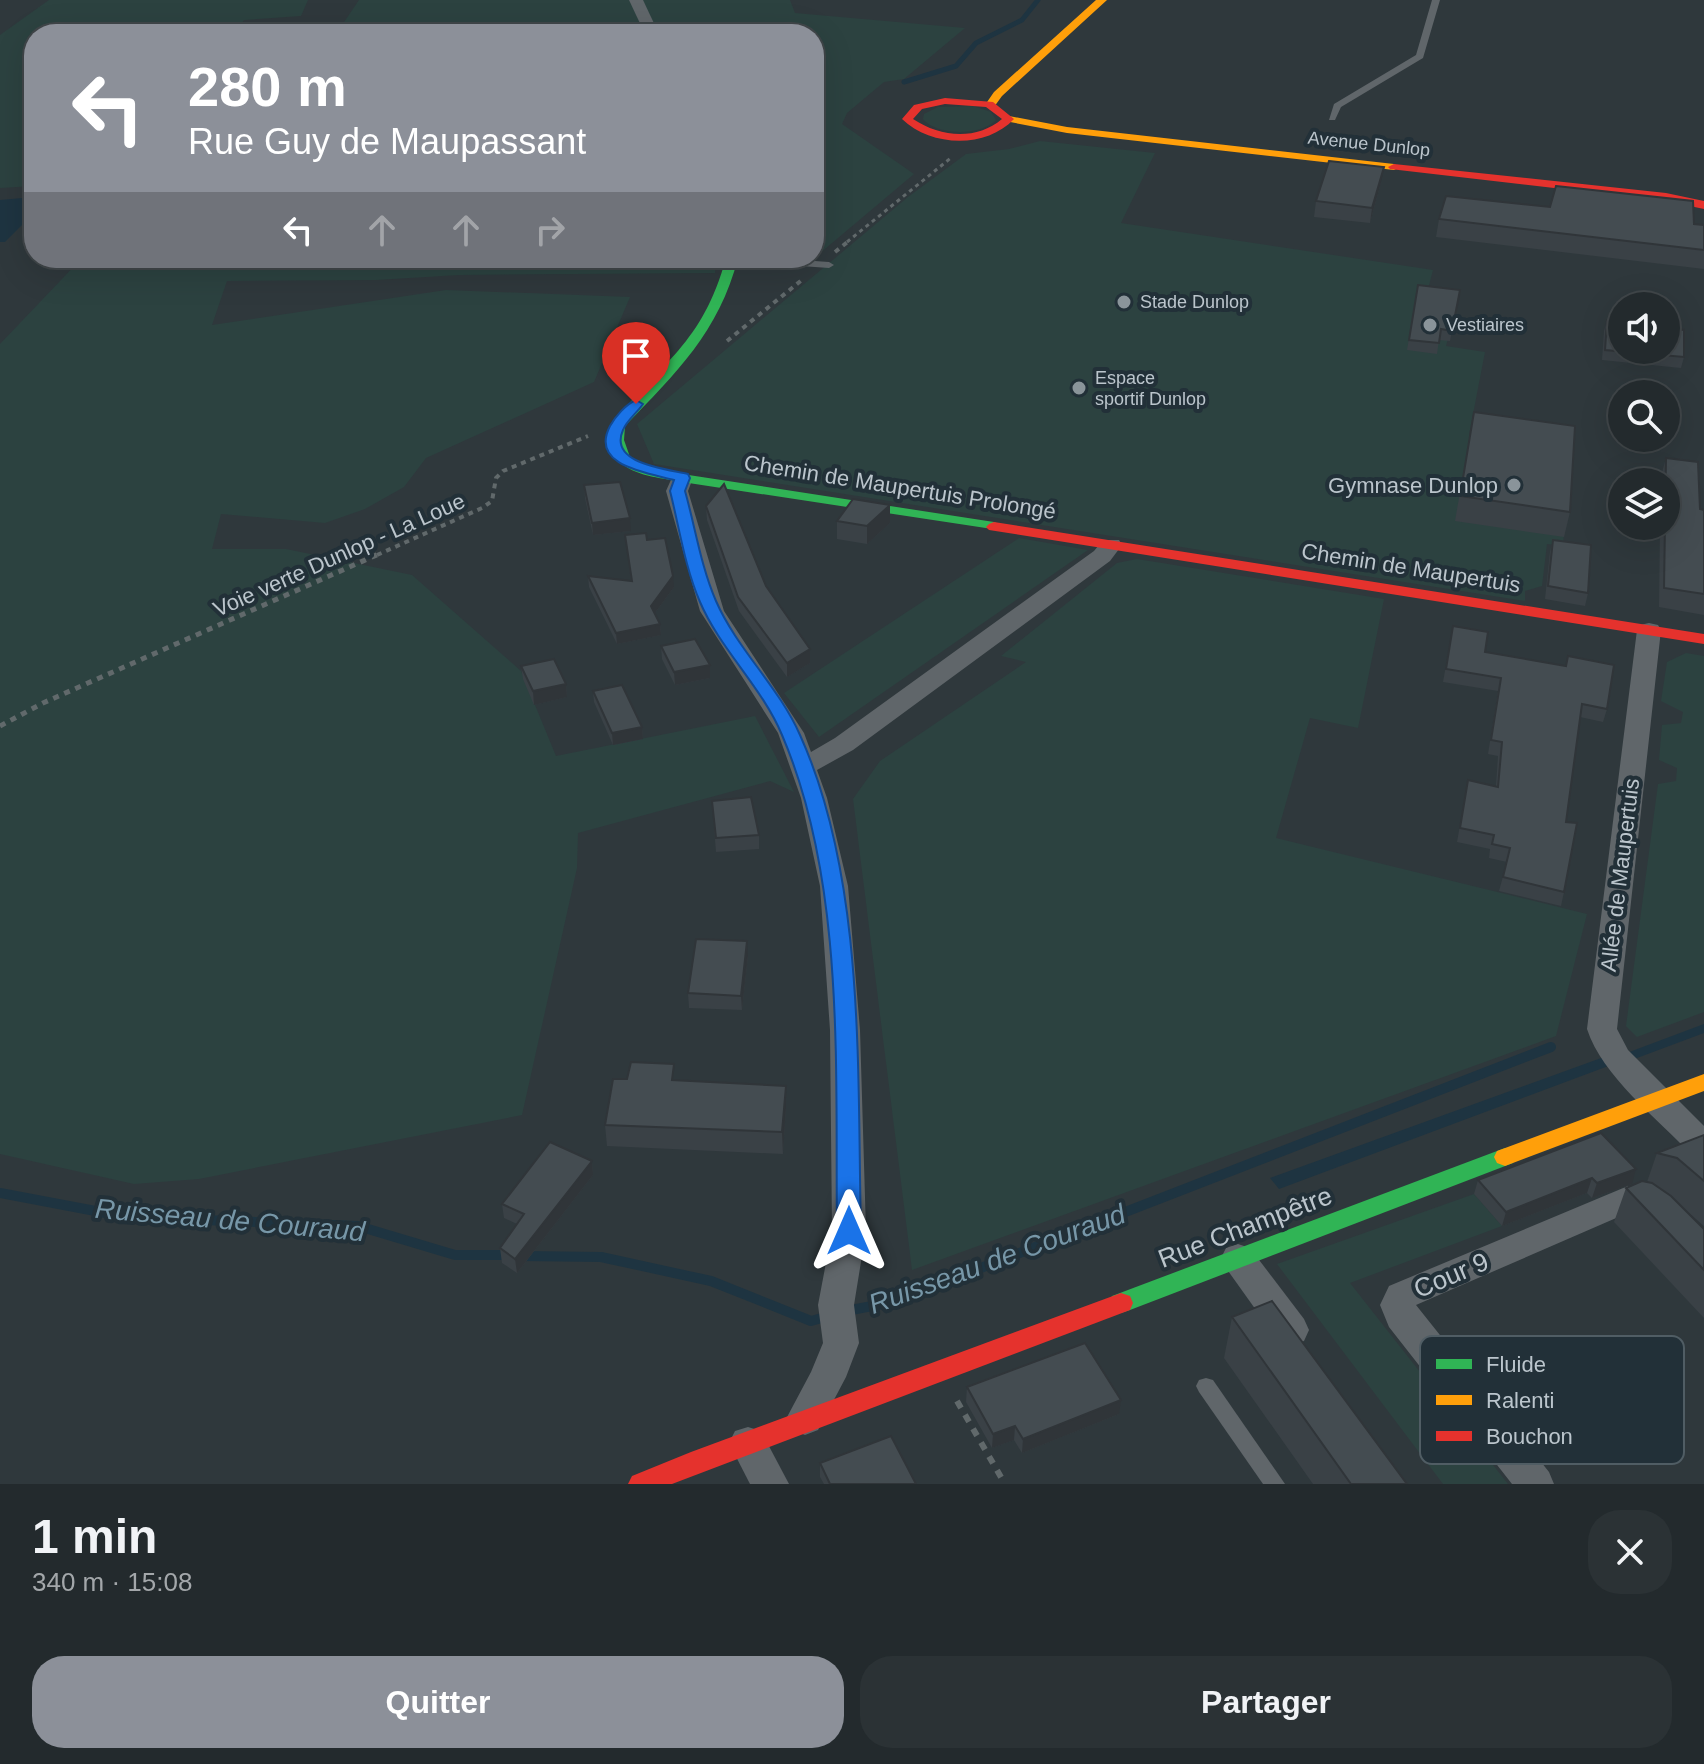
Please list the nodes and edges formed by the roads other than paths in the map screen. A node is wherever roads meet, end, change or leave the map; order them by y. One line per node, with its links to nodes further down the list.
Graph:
1 (636, 0): 5 (street)
2 (1078, 0): 6 (street)
3 (1102, 0): 7 (street)
4 (1436, 0): 8 (lane)
5 (647, 24)
6 (962, 100): 7 (street); 9 (street, Avenue Dunlop)
7 (990, 105): 9 (street)
8 (1332, 118)
9 (1004, 124): 11 (street, Avenue Dunlop)
10 (1704, 196): 11 (street, Avenue Dunlop)
11 (1666, 197): 12 (street, Avenue Dunlop)
12 (1704, 205)
13 (731, 268): 14 (street, Chemin de Maupertuis Prolongé)
14 (682, 478): 15 (street, Chemin de Maupertuis Prolongé); 18 (street)
15 (1111, 545): 16 (street, Chemin de Maupertuis); 18 (street)
16 (1649, 630): 17 (street, Chemin de Maupertuis); 20 (street, Allée de Maupertuis)
17 (1704, 639)
18 (803, 767): 27 (street)
19 (1704, 1082): 20 (street, Rue Champêtre)
20 (1657, 1100): 21 (street, Allée de Maupertuis); 23 (street, Rue Champêtre)
21 (1704, 1146)
22 (1704, 1253): 24 (street, Cour 9)
23 (1238, 1258): 25 (street); 27 (street, Rue Champêtre)
24 (1420, 1340)
25 (1312, 1358)
26 (1206, 1386): 32 (lane)
27 (805, 1419): 28 (street, Rue Champêtre)
28 (748, 1443): 30 (street, Rue Champêtre); 31 (street)
29 (1519, 1464): 33 (street, Cour 9)
30 (641, 1484)
31 (770, 1484)
32 (1275, 1484)
33 (1535, 1484)

